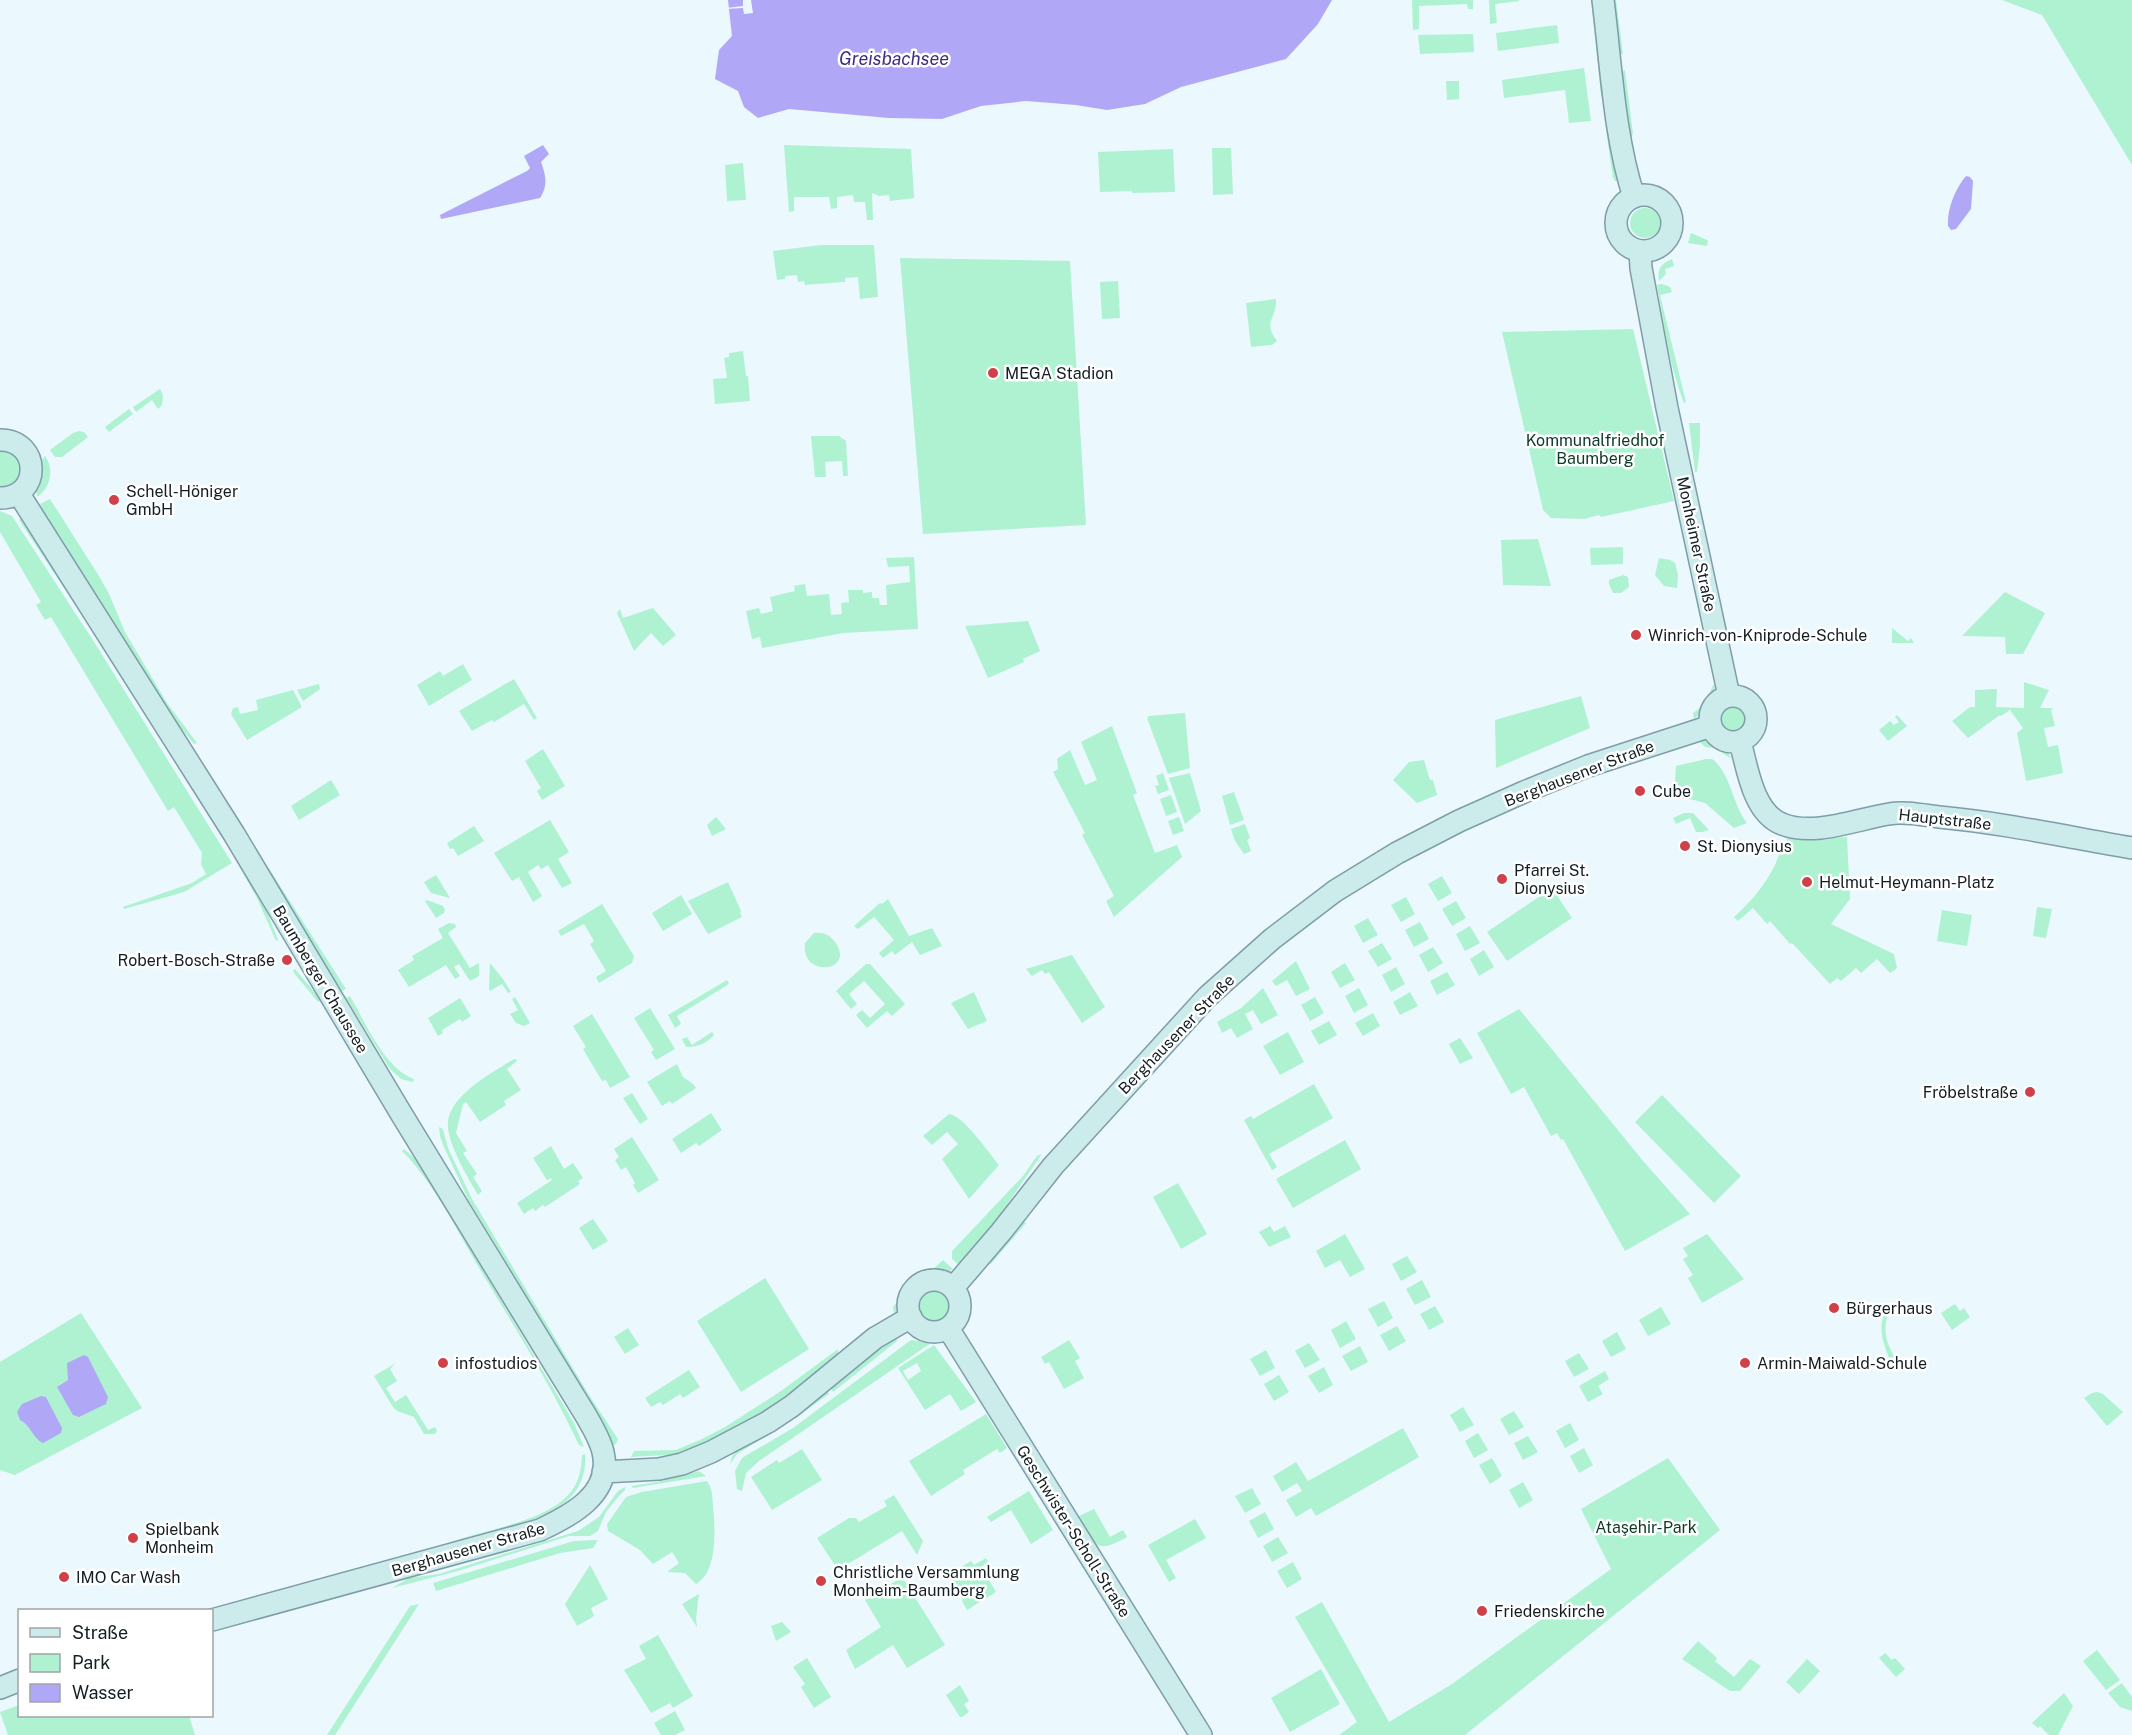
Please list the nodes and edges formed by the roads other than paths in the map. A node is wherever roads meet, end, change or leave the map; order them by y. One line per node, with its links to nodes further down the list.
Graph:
1 (1603, 0): 2 (street)
2 (1634, 197): 3 (street); 3 (street)
3 (1640, 251): 6 (street, Monheimer Straße)
4 (0, 440): 5 (street)
5 (10, 496): 13 (street, Baumberger Chaussee)
6 (1729, 696): 7 (street); 8 (street)
7 (1711, 726): 8 (street); 10 (street, Berghausener Straße)
8 (1740, 741): 9 (street, Hauptstraße)
9 (2132, 848)
10 (953, 1288): 11 (street); 12 (street)
11 (911, 1317): 12 (street); 13 (street)
12 (948, 1328): 17 (street, Geschwister-Scholl-Straße)
13 (603, 1472): 14 (street, Berghausener Straße)
14 (213, 1620)
15 (18, 1681): 16 (street)
16 (0, 1688)
17 (1201, 1735)

